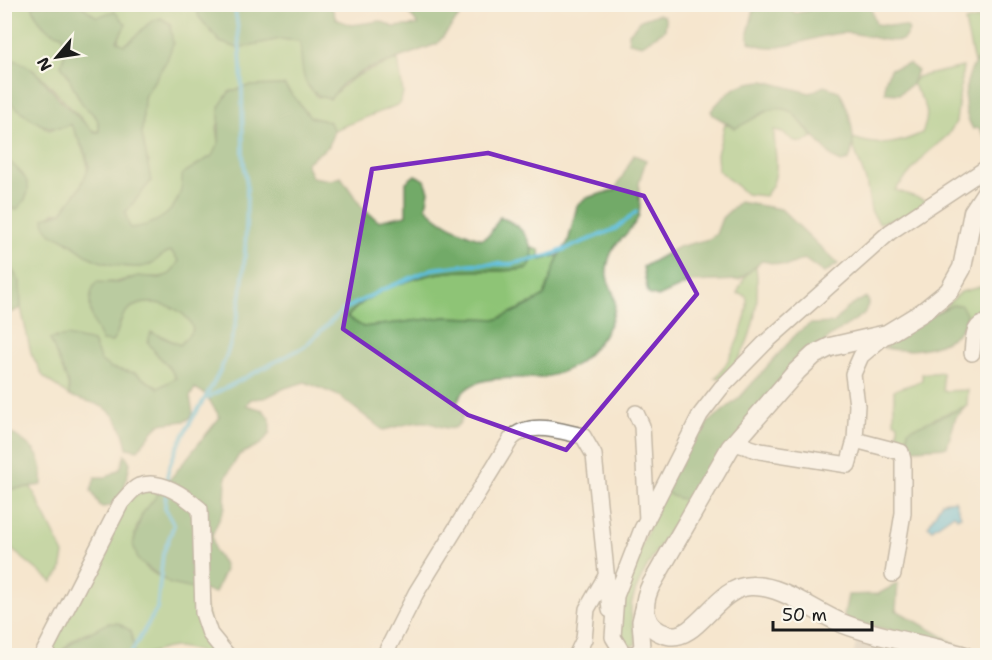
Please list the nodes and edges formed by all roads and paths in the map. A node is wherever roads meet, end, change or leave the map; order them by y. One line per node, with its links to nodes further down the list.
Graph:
1 (987, 167): 9 (street)
2 (987, 189): 4 (street)
3 (987, 322): 5 (street)
4 (887, 333): 7 (street); 8 (street)
5 (972, 353)
6 (636, 413): 9 (street)
7 (855, 440): 8 (street); 10 (street)
8 (735, 443): 12 (street)
9 (647, 520): 13 (street)
10 (893, 574)
11 (606, 576): 13 (street); 14 (street); 18 (street)
12 (644, 609): 15 (street); 20 (street)
13 (613, 628): 15 (street)
14 (578, 651): 19 (street)
15 (637, 654)
16 (42, 656): 17 (street)
17 (228, 656)
18 (384, 656)
19 (561, 656)
20 (965, 656)

